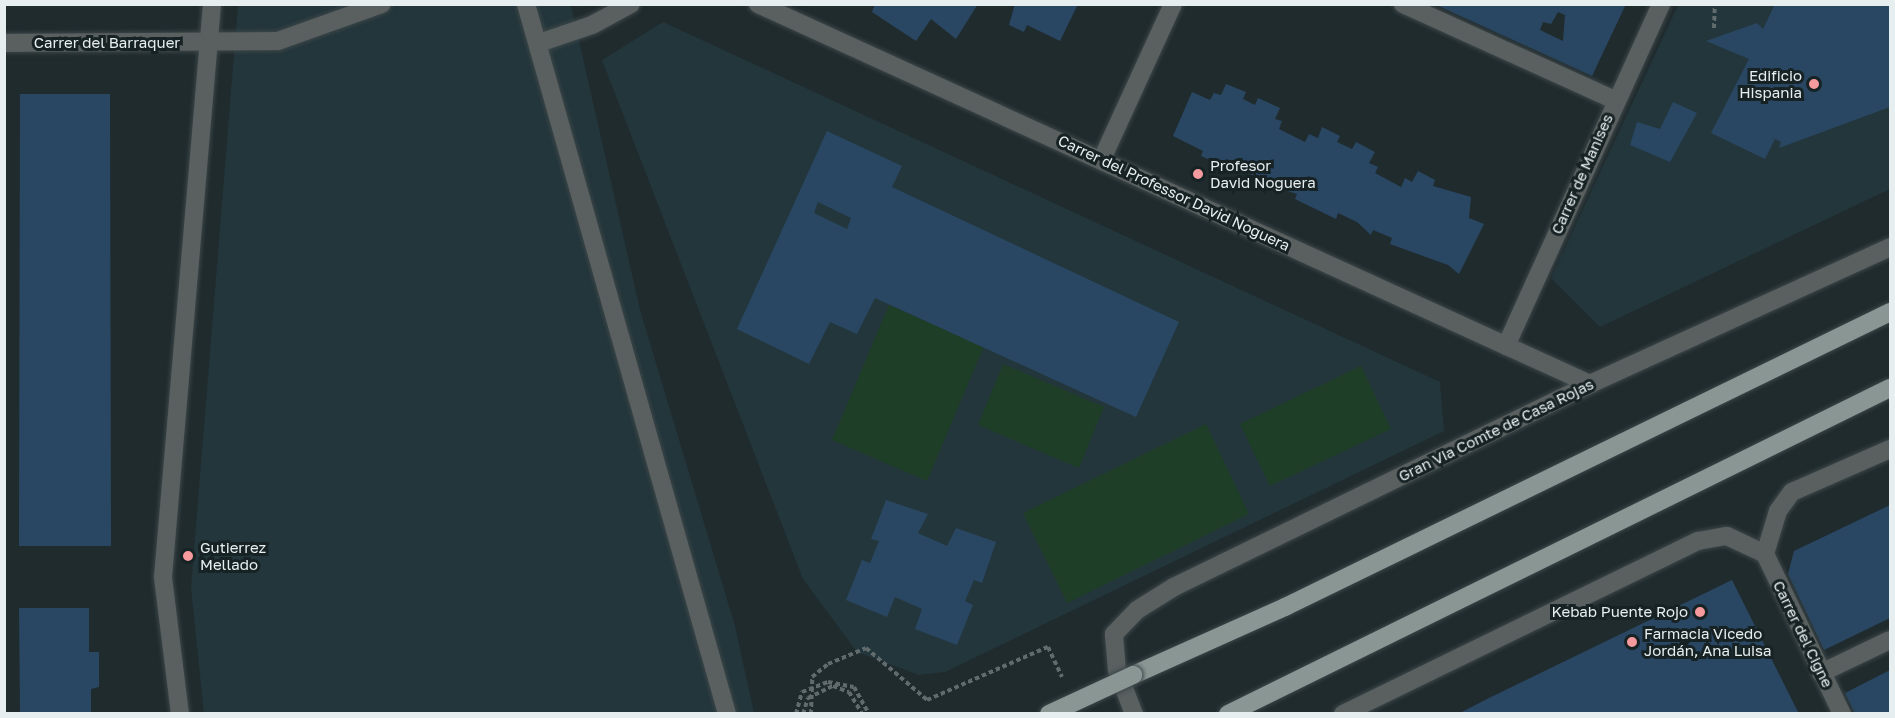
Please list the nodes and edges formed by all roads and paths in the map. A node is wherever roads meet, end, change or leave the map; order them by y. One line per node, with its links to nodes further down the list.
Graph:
1 (212, 4): 12 (street)
2 (382, 4): 12 (street, Carrer del Barraquer)
3 (526, 4): 13 (street)
4 (631, 4): 13 (street)
5 (758, 4): 15 (street, Carrer del Professor David Noguera)
6 (1173, 4): 15 (street)
7 (1402, 4): 14 (street)
8 (1661, 4): 14 (street, Carrer de Manises)
9 (1714, 4): 10 (path)
10 (1714, 28)
11 (4, 43): 12 (street, Carrer del Barraquer)
12 (209, 43): 26 (street)
13 (539, 43): 27 (street)
14 (1615, 100): 18 (street, Carrer de Manises)
15 (1102, 159): 18 (street, Carrer del Professor David Noguera)
16 (1890, 247): 19 (street, Gran Via Comte de Casa Rojas)
17 (1890, 312): 33 (main road, bridge)
18 (1506, 346): 19 (street, Carrer del Professor David Noguera)
19 (1590, 384): 34 (street, Gran Via Comte de Casa Rojas)
20 (1890, 388): 35 (main road)
21 (1890, 449): 22 (street)
22 (1765, 554): 24 (street, Carrer del Cigne); 36 (street)
23 (1890, 640): 24 (street)
24 (1821, 673): 37 (street, Carrer del Cigne)
25 (1066, 685): 30 (path)
26 (180, 714)
27 (727, 714)
28 (796, 714): 32 (path, bridge)
29 (803, 714): 31 (path, bridge)
30 (811, 714)
31 (862, 714)
32 (869, 714)
33 (1050, 714)
34 (1134, 714)
35 (1228, 714)
36 (1343, 714)
37 (1842, 714)

